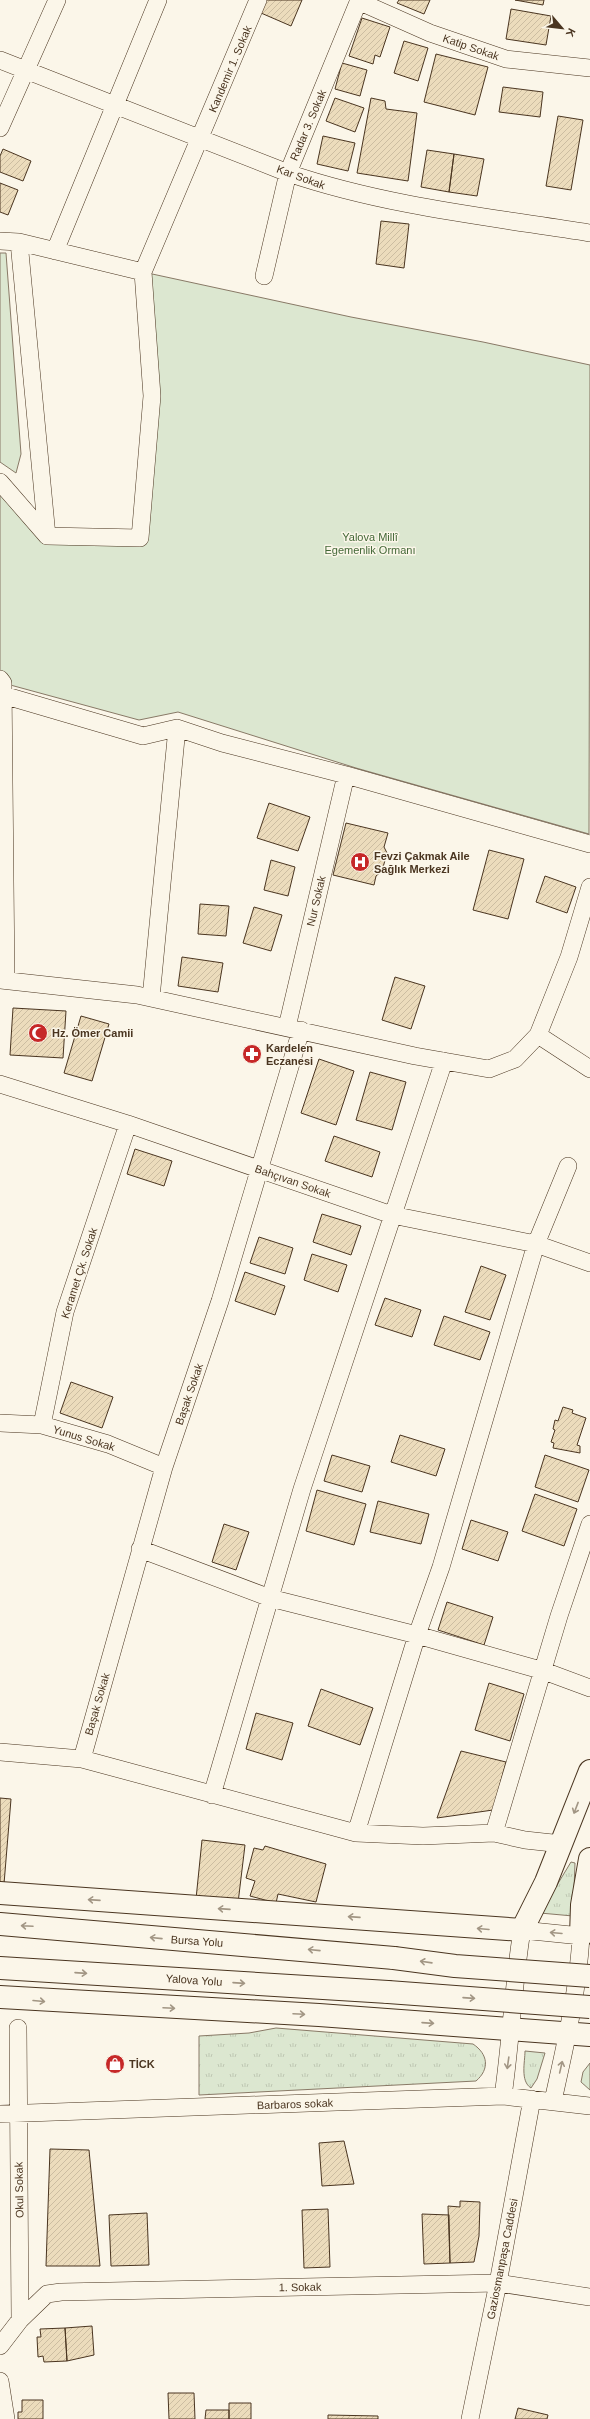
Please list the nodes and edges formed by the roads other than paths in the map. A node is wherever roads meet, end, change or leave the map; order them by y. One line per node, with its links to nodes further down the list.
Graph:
1 (58, 0): 7 (street)
2 (158, 0): 8 (street)
3 (258, 0): 10 (street, Kandemir 1. Sokak)
4 (359, 1): 6 (street, Katip Sokak); 11 (street, Radar 3. Sokak)
5 (0, 60): 7 (street, Kar Sokak)
6 (590, 68)
7 (26, 70): 8 (street, Kar Sokak); 9 (street)
8 (113, 104): 10 (street, Kar Sokak); 15 (street)
9 (0, 128)
10 (201, 137): 11 (street, Kar Sokak); 16 (street, Kandemir 1. Sokak)
11 (288, 173): 12 (street, Kar Sokak); 17 (street, Radar 3. Sokak)
12 (590, 233)
13 (0, 241): 14 (street)
14 (19, 242): 15 (street); 19 (street)
15 (55, 251): 16 (street)
16 (144, 272): 19 (street)
17 (264, 276)
18 (0, 482): 19 (street)
19 (47, 536)
20 (1, 687): 21 (street); 25 (street)
21 (177, 728): 22 (street); 26 (street)
22 (346, 774): 23 (street); 27 (street, Nur Sokak)
23 (590, 844)
24 (590, 891): 28 (street)
25 (3, 979): 26 (street)
26 (151, 998): 27 (street)
27 (294, 1028): 29 (street); 34 (street, Başak Sokak)
28 (538, 1035): 29 (street); 30 (street)
29 (444, 1061): 35 (street)
30 (590, 1069)
31 (0, 1084): 32 (street, Bahçıvan Sokak)
32 (128, 1124): 34 (street, Bahçıvan Sokak); 39 (street, Keramet Çk. Sokak)
33 (568, 1166): 36 (street)
34 (258, 1169): 35 (street, Bahçıvan Sokak); 40 (street, Başak Sokak)
35 (392, 1215): 36 (street, Bahçıvan Sokak); 43 (street)
36 (536, 1244): 37 (street, Bahçıvan Sokak); 44 (street)
37 (590, 1263)
38 (0, 1423): 39 (street, Yunus Sokak)
39 (42, 1425): 40 (street, Yunus Sokak)
40 (164, 1468): 42 (street, Başak Sokak)
41 (590, 1524): 45 (street)
42 (140, 1549): 43 (street); 48 (street, Başak Sokak)
43 (270, 1598): 44 (street); 50 (street)
44 (417, 1635): 45 (street); 51 (street)
45 (544, 1671): 46 (street); 52 (street)
46 (590, 1688)
47 (0, 1752): 48 (street)
48 (82, 1759): 50 (street)
49 (590, 1771): 53 (main road, one-way to 53)
50 (212, 1795): 51 (street)
51 (356, 1833): 52 (street)
52 (494, 1833): 53 (street)
53 (562, 1844): 57 (main road)
54 (590, 1858): 58 (main road)
55 (0, 1894): 57 (main road, one-way to 55)
56 (0, 1924): 60 (main road, Bursa Yolu, one-way to 56, bridge)
57 (522, 1930): 58 (street, one-way to 57); 64 (street)
58 (585, 1936): 65 (street)
59 (0, 1968): 62 (main road, Yalova Yolu, one-way to 62, bridge)
60 (590, 1976)
61 (0, 1997): 64 (main road, one-way to 64)
62 (590, 2007)
63 (18, 2028): 71 (street, Okul Sokak)
64 (510, 2030): 65 (main road); 67 (street, one-way to 67)
65 (568, 2033): 66 (main road); 69 (street, one-way to 65)
66 (590, 2035)
67 (503, 2096): 68 (street, Barbaros sokak); 71 (street, Barbaros sokak)
68 (532, 2099): 69 (street, Barbaros sokak); 73 (street, Gaziosmanpaşa Caddesi)
69 (553, 2101): 70 (street, Barbaros sokak)
70 (584, 2105)
71 (18, 2113): 72 (street, Barbaros sokak); 75 (street, Okul Sokak)
72 (0, 2114)
73 (498, 2283): 74 (street, 1. Sokak); 75 (street, 1. Sokak); 79 (street, Gaziosmanpaşa Caddesi)
74 (590, 2297)
75 (20, 2320): 76 (street)
76 (0, 2346)
77 (0, 2380): 78 (street)
78 (6, 2419)
79 (470, 2419)

